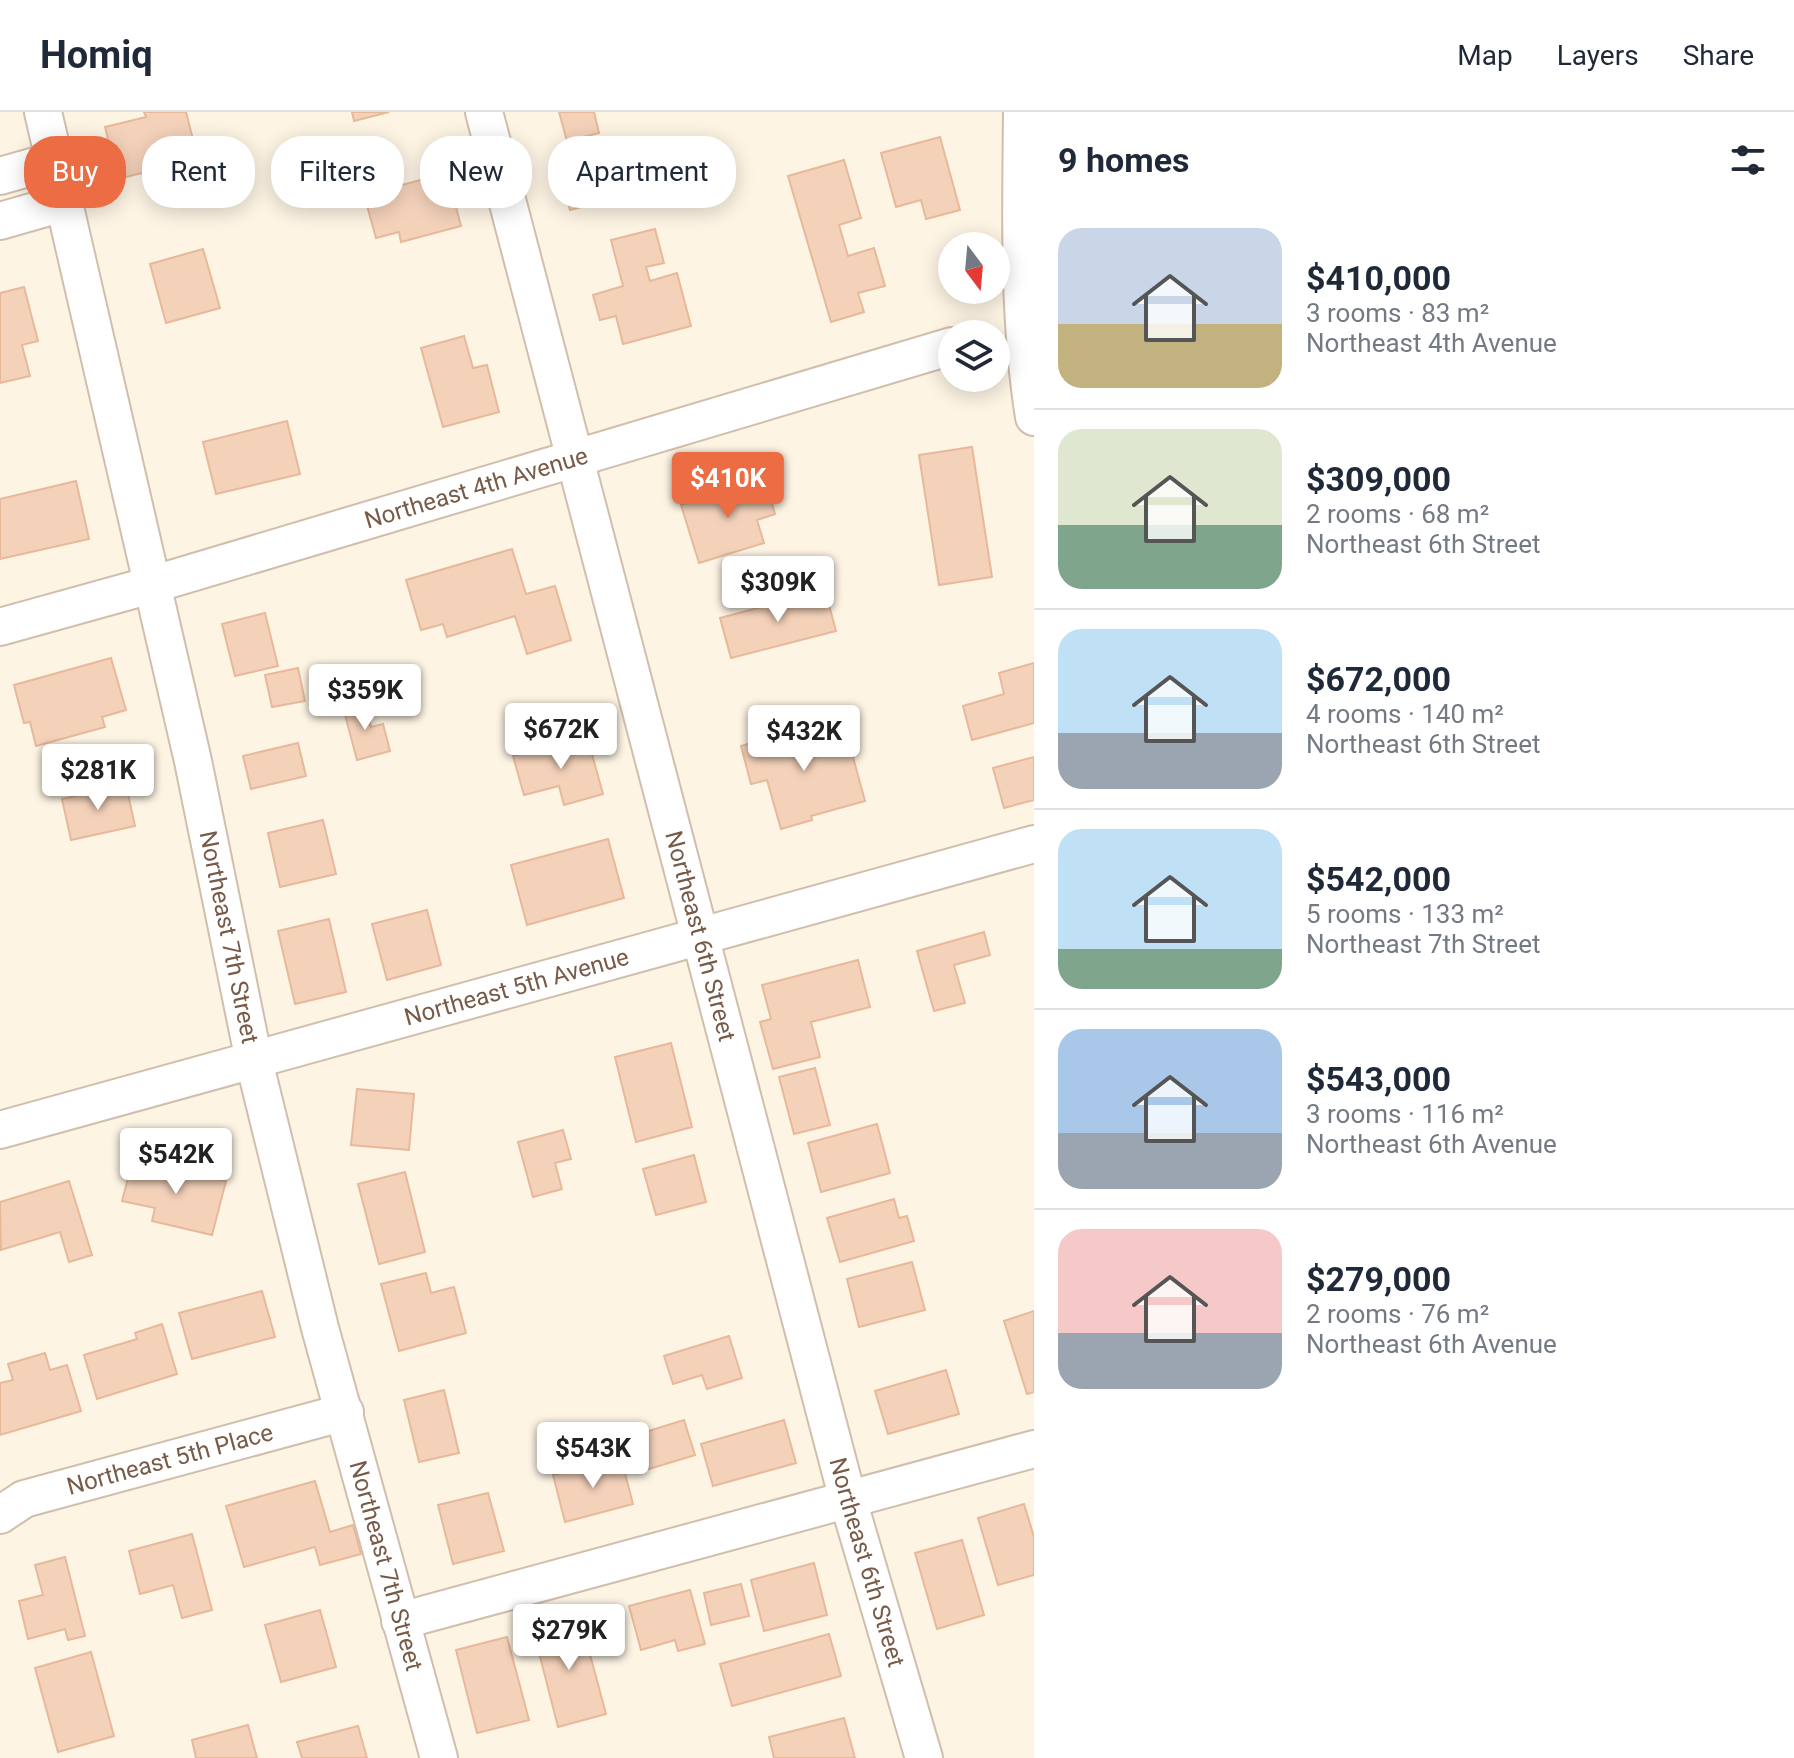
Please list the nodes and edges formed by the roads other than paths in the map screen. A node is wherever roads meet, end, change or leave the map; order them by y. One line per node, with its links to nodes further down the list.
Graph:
1 (43, 112): 4 (street, Northeast 7th Street)
2 (484, 112): 13 (street, Northeast 6th Street)
3 (1022, 112): 10 (street)
4 (48, 136)
5 (24, 169): 6 (street)
6 (0, 176)
7 (46, 208): 9 (street)
8 (64, 208): 14 (street, Northeast 7th Street)
9 (0, 221)
10 (1017, 327): 12 (street)
11 (938, 350): 13 (street, Northeast 4th Avenue)
12 (1034, 417)
13 (574, 459): 14 (street, Northeast 4th Avenue); 17 (street, Northeast 6th Street)
14 (151, 585): 15 (street, Northeast 4th Avenue); 18 (street, Northeast 7th Street)
15 (0, 627)
16 (1034, 844): 17 (street, Northeast 5th Avenue)
17 (702, 938): 18 (street, Northeast 5th Avenue); 22 (street, Northeast 6th Street)
18 (254, 1061): 19 (street, Northeast 5th Avenue); 20 (street, Northeast 7th Street)
19 (0, 1130)
20 (345, 1412): 23 (street, Northeast 5th Place); 24 (street, Northeast 7th Street)
21 (1034, 1449): 22 (street)
22 (848, 1500): 24 (street); 26 (street, Northeast 6th Street)
23 (0, 1515)
24 (400, 1621): 25 (street, Northeast 7th Street)
25 (439, 1758)
26 (924, 1758)

